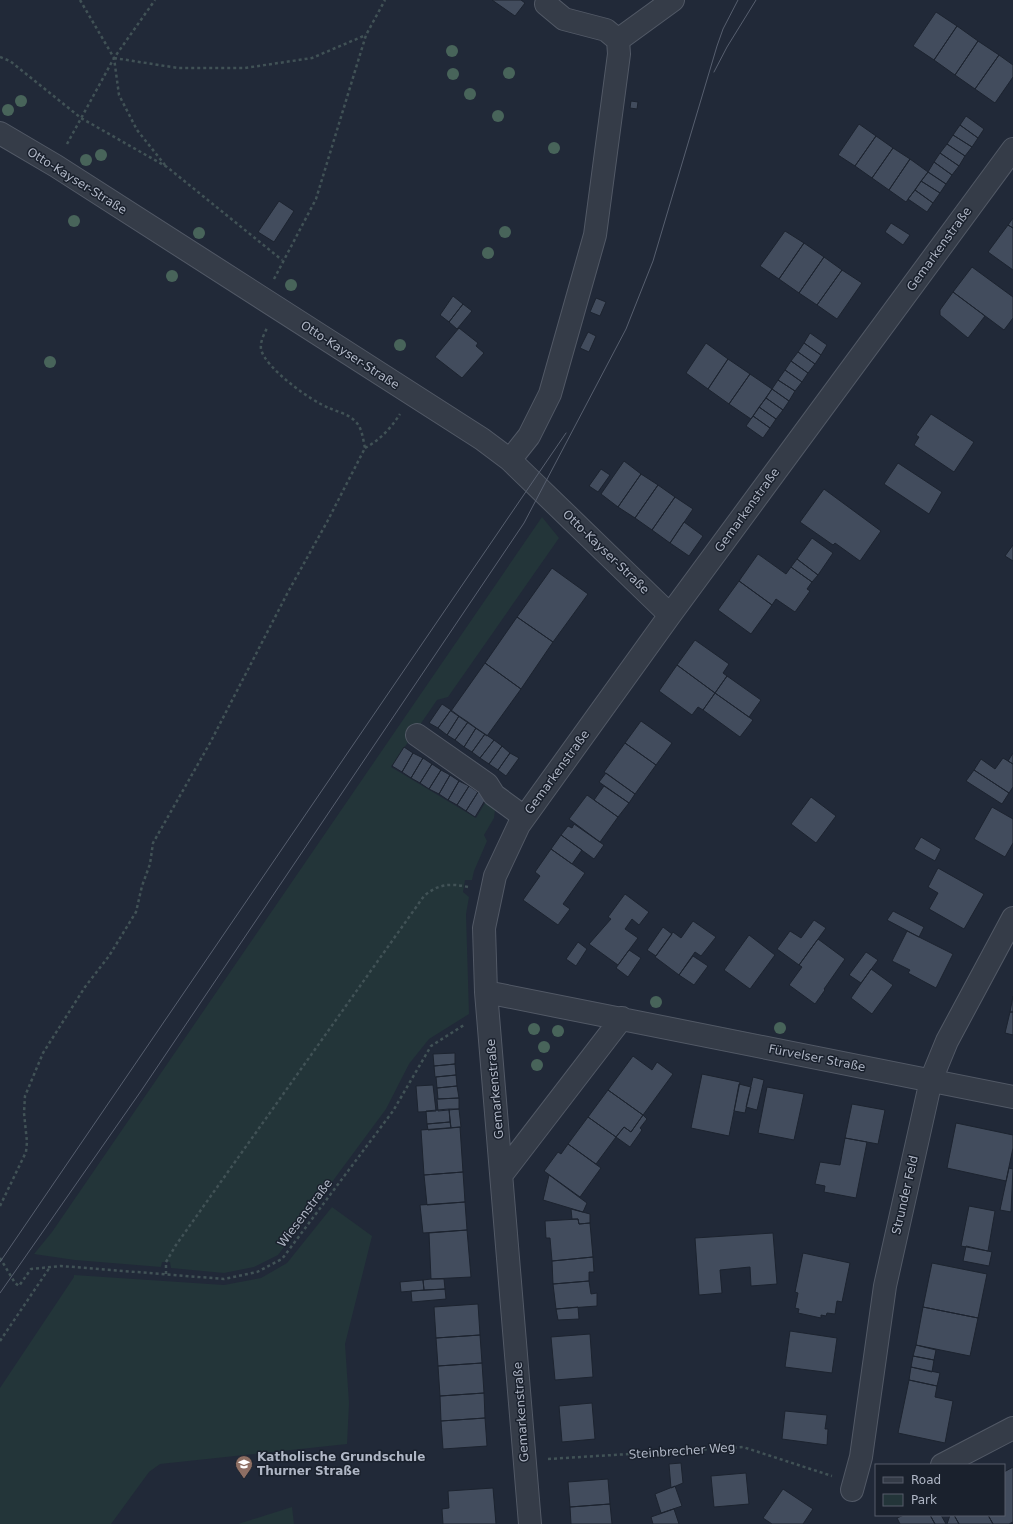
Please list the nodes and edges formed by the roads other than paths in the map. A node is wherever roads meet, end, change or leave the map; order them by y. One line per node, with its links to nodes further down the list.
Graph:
1 (673, 0): 3 (street)
2 (546, 4): 3 (street)
3 (618, 40): 6 (street)
4 (0, 133): 6 (street, Otto-Kayser-Straße)
5 (1013, 149): 7 (street, Gemarkenstraße)
6 (510, 460): 7 (street, Otto-Kayser-Straße)
7 (670, 615): 9 (street, Gemarkenstraße)
8 (417, 735): 9 (street)
9 (524, 817): 11 (street, Gemarkenstraße)
10 (1013, 918): 13 (street, Strunder Feld)
11 (486, 992): 12 (street, Fürvelser Straße); 15 (street, Gemarkenstraße)
12 (622, 1018): 13 (street, Fürvelser Straße); 15 (street)
13 (931, 1080): 14 (street, Fürvelser Straße); 17 (street, Strunder Feld)
14 (1013, 1097)
15 (503, 1173): 20 (street, Gemarkenstraße)
16 (1013, 1428): 18 (street)
17 (868, 1461): 19 (street, Strunder Feld)
18 (944, 1464)
19 (852, 1490)
20 (530, 1524)

